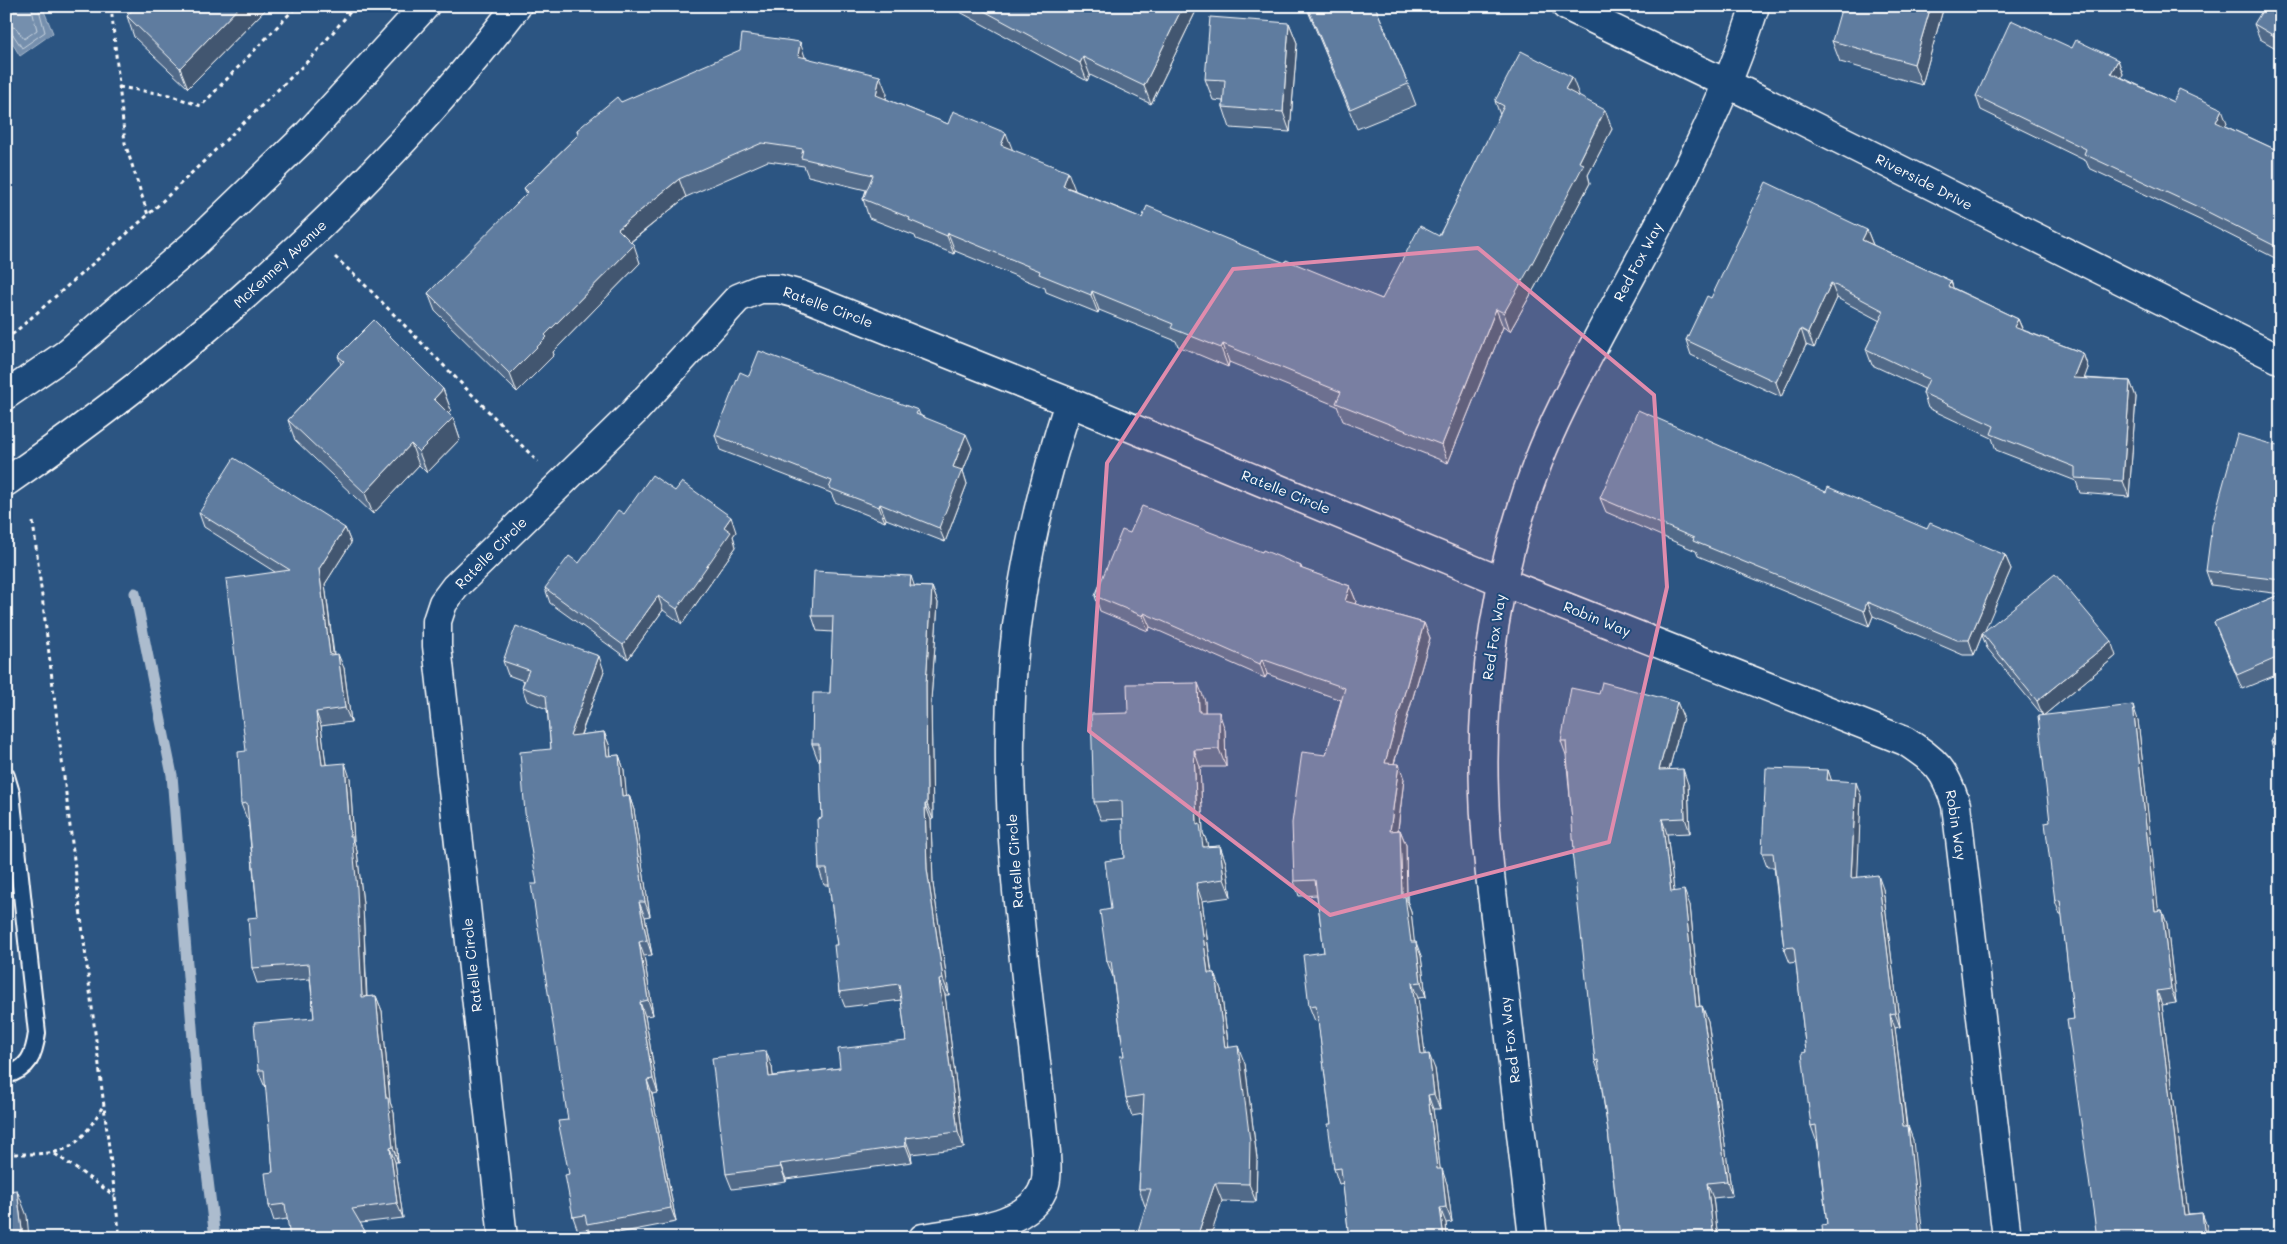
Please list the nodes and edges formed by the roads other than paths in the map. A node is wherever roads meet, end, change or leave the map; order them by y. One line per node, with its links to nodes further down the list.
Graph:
1 (425, 6): 7 (street)
2 (517, 6): 9 (street, McKenney Avenue)
3 (1566, 6): 5 (street, Riverside Drive)
4 (1755, 6): 5 (street, Red Fox Way)
5 (1727, 84): 6 (street, Riverside Drive); 10 (street, Red Fox Way)
6 (2281, 360)
7 (6, 395)
8 (1069, 402): 10 (street, Ratelle Circle); 13 (street, Ratelle Circle); 14 (street, Ratelle Circle)
9 (6, 482)
10 (1503, 582): 15 (street, Red Fox Way); 16 (street, Robin Way)
11 (6, 776): 12 (lane)
12 (6, 1075)
13 (503, 1238)
14 (923, 1238)
15 (1533, 1238)
16 (2007, 1238)

